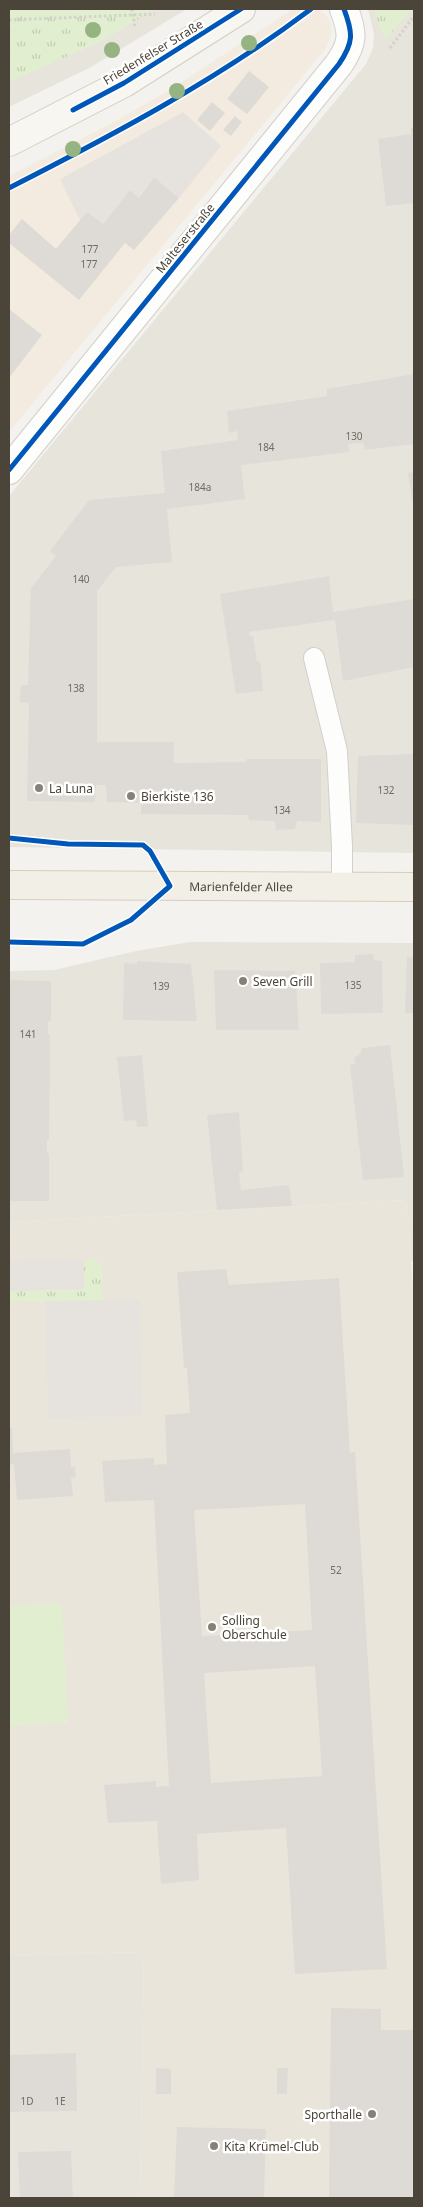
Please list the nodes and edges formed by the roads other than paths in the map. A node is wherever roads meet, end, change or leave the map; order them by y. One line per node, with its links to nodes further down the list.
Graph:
1 (241, 9): 3 (main road, Friedenfelser Straße)
2 (344, 9): 4 (street, Malteserstraße)
3 (9, 142)
4 (9, 470)
5 (314, 658): 7 (lane)
6 (9, 885): 7 (main road, Marienfelder Allee)
7 (342, 886): 8 (main road, Marienfelder Allee)
8 (414, 887)

